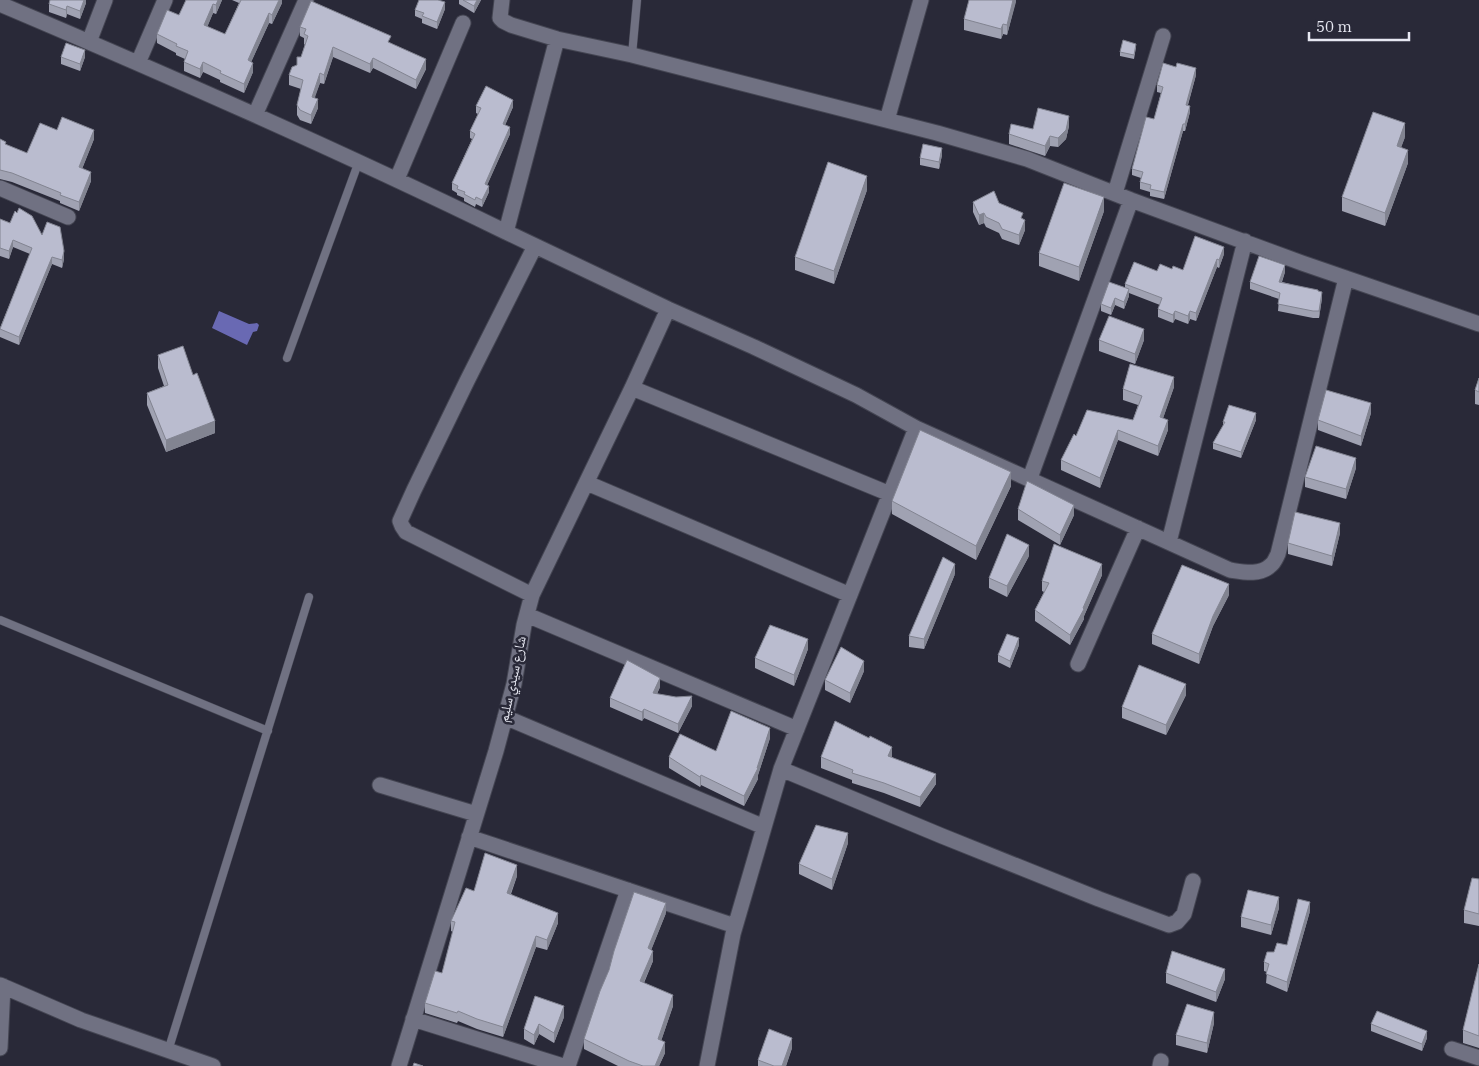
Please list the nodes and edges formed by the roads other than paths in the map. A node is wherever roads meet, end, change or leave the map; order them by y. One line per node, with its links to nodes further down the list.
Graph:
1 (106, 0): 11 (street)
2 (165, 0): 13 (street)
3 (306, 0): 14 (street)
4 (502, 0): 10 (street)
5 (636, 0): 12 (lane)
6 (921, 0): 15 (street)
7 (0, 4): 11 (street)
8 (463, 23): 17 (street)
9 (1163, 36): 19 (street)
10 (557, 39): 12 (street); 22 (street)
11 (89, 42): 13 (street)
12 (632, 54): 15 (street)
13 (138, 63): 14 (street)
14 (255, 115): 16 (street)
15 (887, 120): 19 (street)
16 (358, 161): 17 (street); 28 (lane)
17 (397, 179): 22 (street)
18 (0, 188): 21 (street)
19 (1115, 194): 20 (street)
20 (1131, 200): 23 (street); 31 (street)
21 (68, 217)
22 (506, 232): 24 (street)
23 (1245, 242): 25 (street); 35 (street)
24 (535, 246): 26 (street); 36 (street)
25 (1346, 278): 27 (street); 35 (street)
26 (668, 309): 29 (street, شارع سيدي سليم); 30 (street)
27 (1478, 322)
28 (287, 358)
29 (632, 388): 32 (street, شارع سيدي سليم); 33 (street)
30 (916, 428): 31 (street); 33 (street)
31 (1030, 478): 34 (street)
32 (587, 482): 36 (street, شارع سيدي سليم); 37 (street)
33 (890, 494): 37 (street)
34 (1138, 528): 35 (street); 41 (street)
35 (1169, 542)
36 (532, 595): 39 (street, شارع سيدي سليم)
37 (850, 595): 43 (street)
38 (309, 597): 44 (lane)
39 (527, 615): 42 (street, شارع سيدي سليم); 43 (street)
40 (0, 620): 44 (lane)
41 (1078, 664)
42 (505, 717): 47 (street, شارع سيدي سليم); 48 (street)
43 (797, 729): 45 (street)
44 (268, 731): 57 (lane)
45 (781, 769): 48 (street); 50 (street)
46 (380, 785): 47 (street)
47 (476, 814): 49 (street, شارع سيدي سليم)
48 (764, 827): 52 (street)
49 (469, 837): 51 (street); 54 (street, شارع سيدي سليم)
50 (1193, 881)
51 (628, 890): 52 (street); 63 (street)
52 (735, 926): 64 (street)
53 (1, 985): 55 (street); 57 (street)
54 (413, 1019): 61 (street, شارع سيدي سليم); 62 (street)
55 (0, 1048)
56 (1452, 1049): 58 (street)
57 (168, 1050): 59 (street)
58 (1479, 1058)
59 (187, 1062): 60 (street)
60 (212, 1066)
61 (399, 1066)
62 (563, 1066)
63 (568, 1066)
64 (707, 1066)

